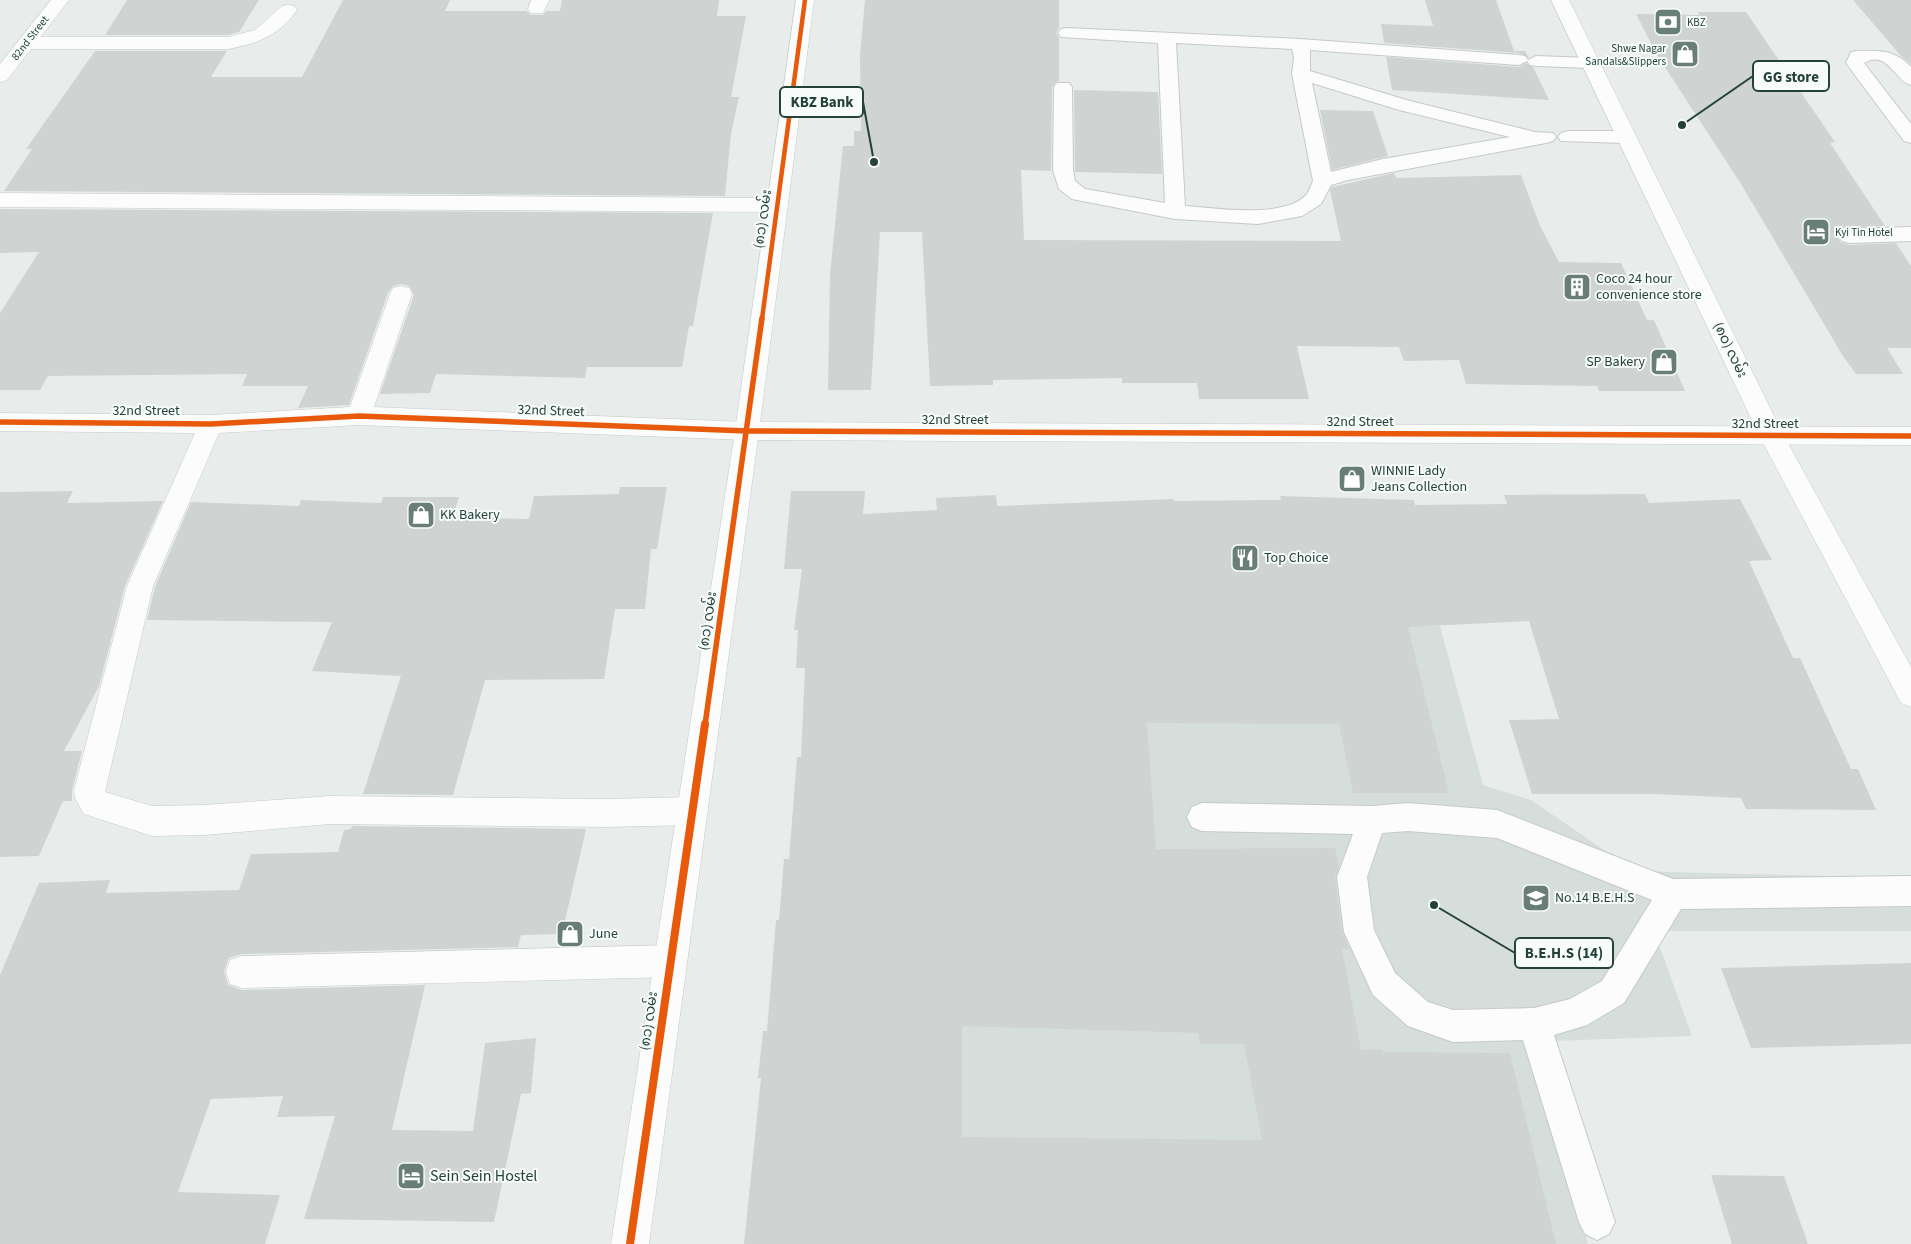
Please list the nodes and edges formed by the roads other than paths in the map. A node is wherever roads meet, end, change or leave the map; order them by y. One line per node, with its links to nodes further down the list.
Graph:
1 (60, 0): 7 (street, 82nd Street)
2 (805, 0): 19 (street, (၈၁) လမ်း)
3 (1560, 0): 9 (street, (၈၀) လမ်း)
4 (288, 10): 7 (street)
5 (1067, 33): 6 (lane)
6 (1167, 37): 8 (lane); 20 (lane)
7 (27, 43): 11 (street, 82nd Street)
8 (1300, 44): 9 (lane); 10 (lane)
9 (1590, 63): 15 (street, (၈၀) လမ်း)
10 (1301, 74): 17 (lane); 17 (lane)
11 (0, 76)
12 (1911, 80): 16 (lane)
13 (1063, 87): 20 (lane)
14 (1568, 137): 15 (lane)
15 (1626, 137): 28 (street, (၈၀) လမ်း)
16 (1911, 137)
17 (1323, 181): 20 (lane)
18 (0, 200): 19 (street)
19 (777, 205): 27 (street, (၈၁) လမ်း)
20 (1175, 212)
21 (1911, 234): 22 (lane)
22 (1849, 236)
23 (401, 294): 24 (street)
24 (359, 416): 26 (street, 32nd Street); 27 (street, 32nd Street)
25 (0, 422): 26 (street, 32nd Street)
26 (212, 424): 31 (street)
27 (747, 431): 28 (street, 32nd Street); 31 (street, (၈၁) လမ်း)
28 (1772, 436): 29 (street, 32nd Street); 30 (street, (၈၀) လမ်း)
29 (1911, 436)
30 (1911, 694)
31 (693, 812): 36 (street, (၈၁) လမ်း)
32 (1202, 816): 33 (lane)
33 (1372, 820): 35 (lane); 38 (lane)
34 (1911, 892): 35 (lane)
35 (1673, 894): 38 (lane)
36 (671, 961): 37 (street); 40 (street, (၈၁) လမ်း)
37 (242, 972)
38 (1534, 1024): 39 (lane)
39 (1597, 1222)
40 (630, 1244)

